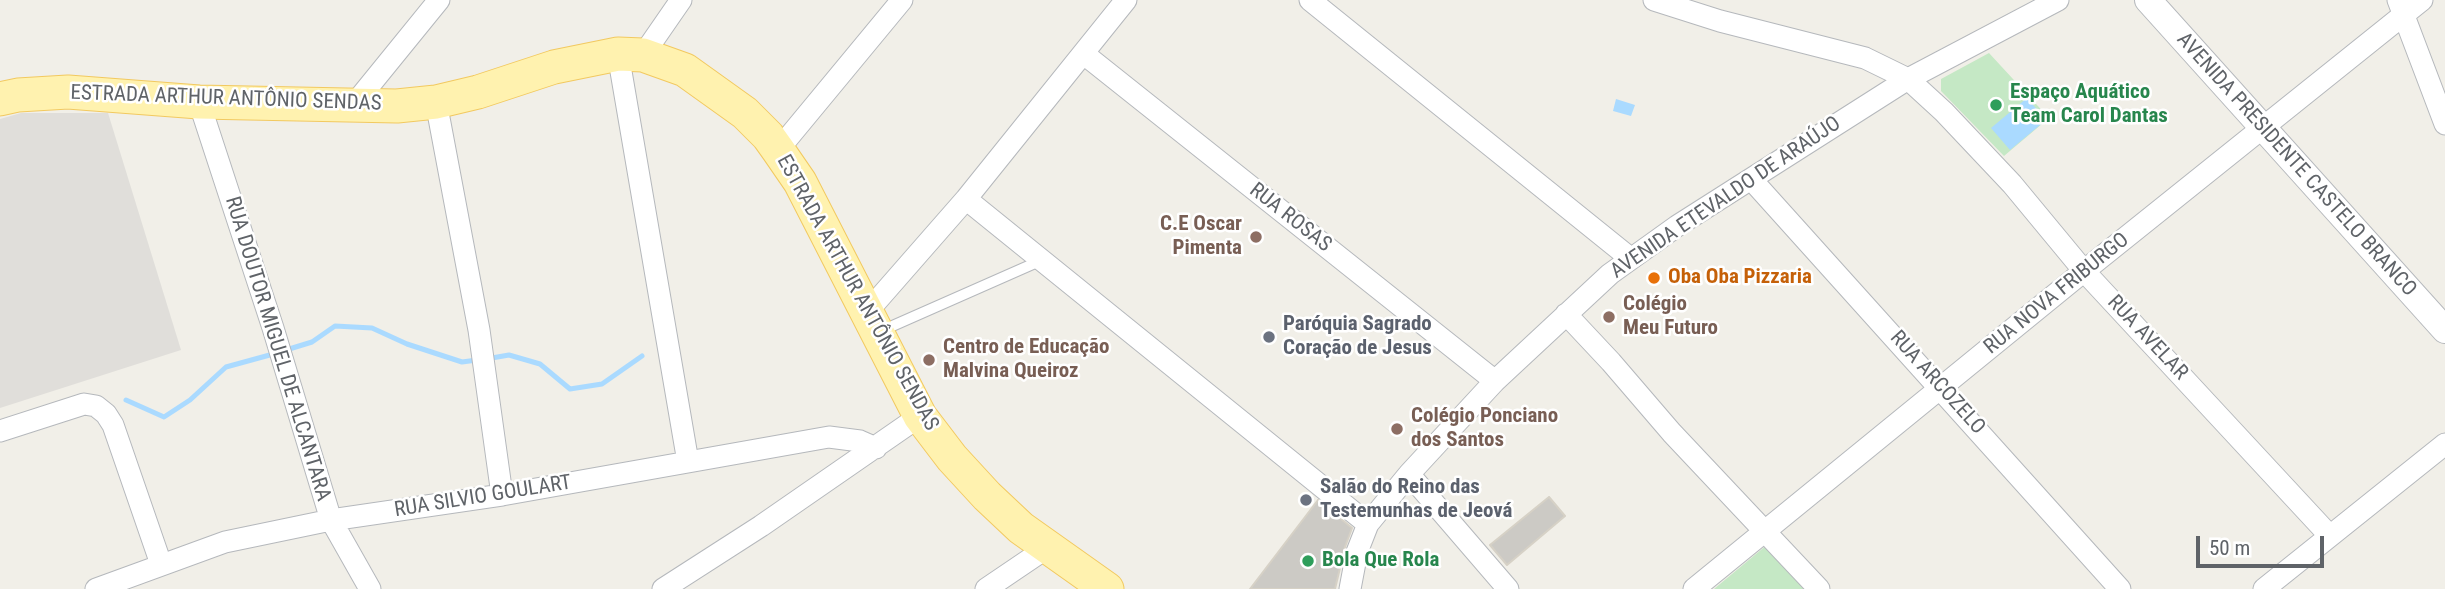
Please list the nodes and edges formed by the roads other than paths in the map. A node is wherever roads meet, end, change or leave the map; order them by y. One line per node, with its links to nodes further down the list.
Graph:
1 (439, 0): 17 (street)
2 (681, 0): 12 (street)
3 (902, 0): 20 (street)
4 (1126, 0): 11 (street)
5 (1310, 0): 23 (street)
6 (1654, 0): 13 (street, RUA AVELAR)
7 (2058, 0): 13 (street, AVENIDA ETEVALDO DE ARAÚJO)
8 (2148, 0): 19 (street, AVENIDA PRESIDENTE CASTELO BRANCO)
9 (2422, 0): 10 (street, RUA NOVA FRIBURGO)
10 (2400, 8): 18 (street); 19 (street, RUA NOVA FRIBURGO)
11 (1084, 54): 22 (street); 29 (street, RUA ROSAS)
12 (631, 55): 16 (main road, ESTRADA ARTHUR ANTÔNIO SENDAS); 20 (main road, ESTRADA ARTHUR ANTÔNIO SENDAS); 35 (street)
13 (1908, 79): 21 (street, AVENIDA ETEVALDO DE ARAÚJO); 25 (street, RUA AVELAR)
14 (0, 99): 15 (main road, ESTRADA ARTHUR ANTÔNIO SENDAS)
15 (199, 102): 17 (main road, ESTRADA ARTHUR ANTÔNIO SENDAS); 38 (street, RUA DOUTOR MIGUEL DE ALCANTARA)
16 (436, 102): 17 (main road, ESTRADA ARTHUR ANTÔNIO SENDAS); 37 (street)
17 (352, 107)
18 (2445, 124)
19 (2262, 128): 25 (street, RUA NOVA FRIBURGO); 28 (street, AVENIDA PRESIDENTE CASTELO BRANCO)
20 (778, 150): 27 (main road, ESTRADA ARTHUR ANTÔNIO SENDAS)
21 (1751, 179): 23 (street, AVENIDA ETEVALDO DE ARAÚJO); 30 (street, RUA ARCOZELO)
22 (967, 200): 24 (street); 27 (street)
23 (1630, 257): 26 (street, AVENIDA ETEVALDO DE ARAÚJO)
24 (1042, 260): 27 (lane); 39 (street)
25 (2084, 271): 30 (street, RUA NOVA FRIBURGO); 41 (street, RUA AVELAR)
26 (1566, 314): 29 (street, AVENIDA ETEVALDO DE ARAÚJO); 40 (street)
27 (873, 322): 31 (main road, ESTRADA ARTHUR ANTÔNIO SENDAS)
28 (2445, 330)
29 (1495, 381): 36 (street, AVENIDA ETEVALDO DE ARAÚJO)
30 (1942, 388): 40 (street, RUA NOVA FRIBURGO); 53 (street, RUA ARCOZELO)
31 (920, 416): 34 (street); 42 (main road, ESTRADA ARTHUR ANTÔNIO SENDAS)
32 (0, 431): 43 (street)
33 (2445, 444): 41 (street)
34 (876, 448): 35 (street, RUA SILVIO GOULART); 46 (street)
35 (688, 462): 37 (street, RUA SILVIO GOULART)
36 (1409, 474): 39 (street, AVENIDA ETEVALDO DE ARAÚJO); 50 (street)
37 (502, 495): 38 (street, RUA SILVIO GOULART)
38 (331, 520): 43 (street, RUA SILVIO GOULART); 45 (street, RUA DOUTOR MIGUEL DE ALCANTARA)
39 (1368, 524): 49 (street, AVENIDA ETEVALDO DE ARAÚJO)
40 (1765, 531): 51 (street, RUA NOVA FRIBURGO); 52 (street)
41 (2329, 535): 54 (street)
42 (1048, 548): 47 (street); 48 (main road, ESTRADA ARTHUR ANTÔNIO SENDAS)
43 (161, 564): 44 (street, RUA SILVIO GOULART)
44 (96, 589)
45 (370, 589)
46 (663, 589)
47 (986, 589)
48 (1107, 589)
49 (1350, 589)
50 (1508, 589)
51 (1694, 589)
52 (1819, 589)
53 (2120, 589)
54 (2264, 589)

